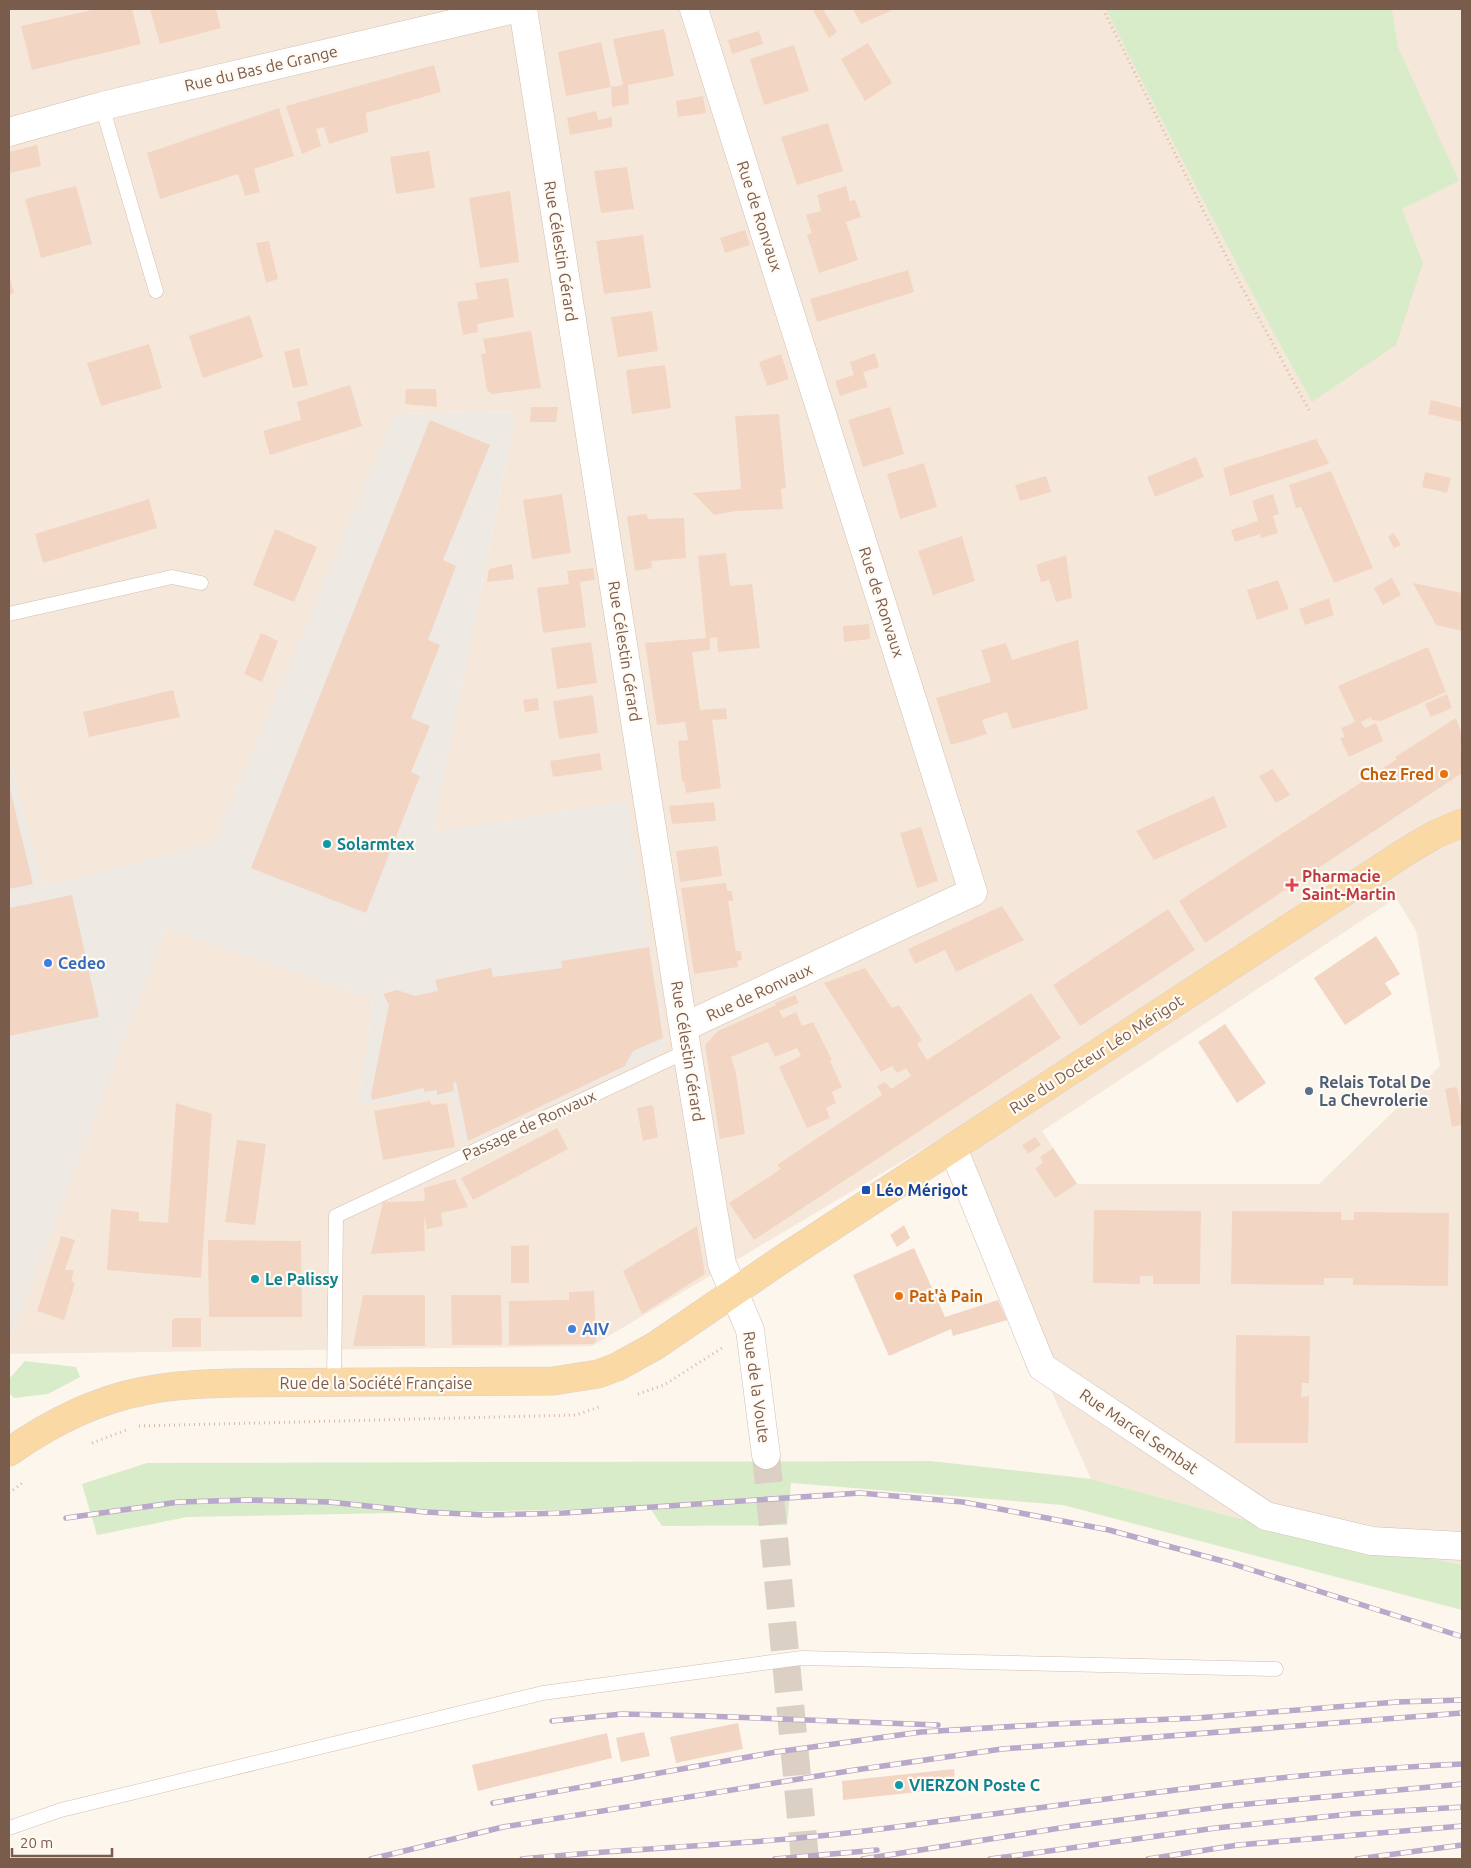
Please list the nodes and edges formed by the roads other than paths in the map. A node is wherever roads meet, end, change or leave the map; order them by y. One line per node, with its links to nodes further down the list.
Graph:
1 (514, 9): 4 (street, Rue du Bas de Grange)
2 (523, 9): 10 (street, Rue Célestin Gérard)
3 (694, 9): 10 (street, Rue de Ronvaux)
4 (102, 106): 5 (street, Rue du Bas de Grange); 6 (lane)
5 (9, 132)
6 (156, 291)
7 (201, 583): 8 (lane)
8 (9, 614)
9 (1462, 823): 11 (main road, Rue du Docteur Léo Mérigot)
10 (686, 1039): 12 (street, Rue Célestin Gérard); 13 (lane, Passage de Ronvaux)
11 (953, 1148): 12 (main road, Rue du Docteur Léo Mérigot); 16 (street, Rue Marcel Sembat)
12 (734, 1292): 13 (main road, Rue de la Société Française); 15 (street, Rue de la Voute)
13 (334, 1384): 14 (main road, Rue de la Société Française)
14 (9, 1452)
15 (766, 1456)
16 (1462, 1546)
17 (1276, 1669): 18 (lane)
18 (9, 1828)

